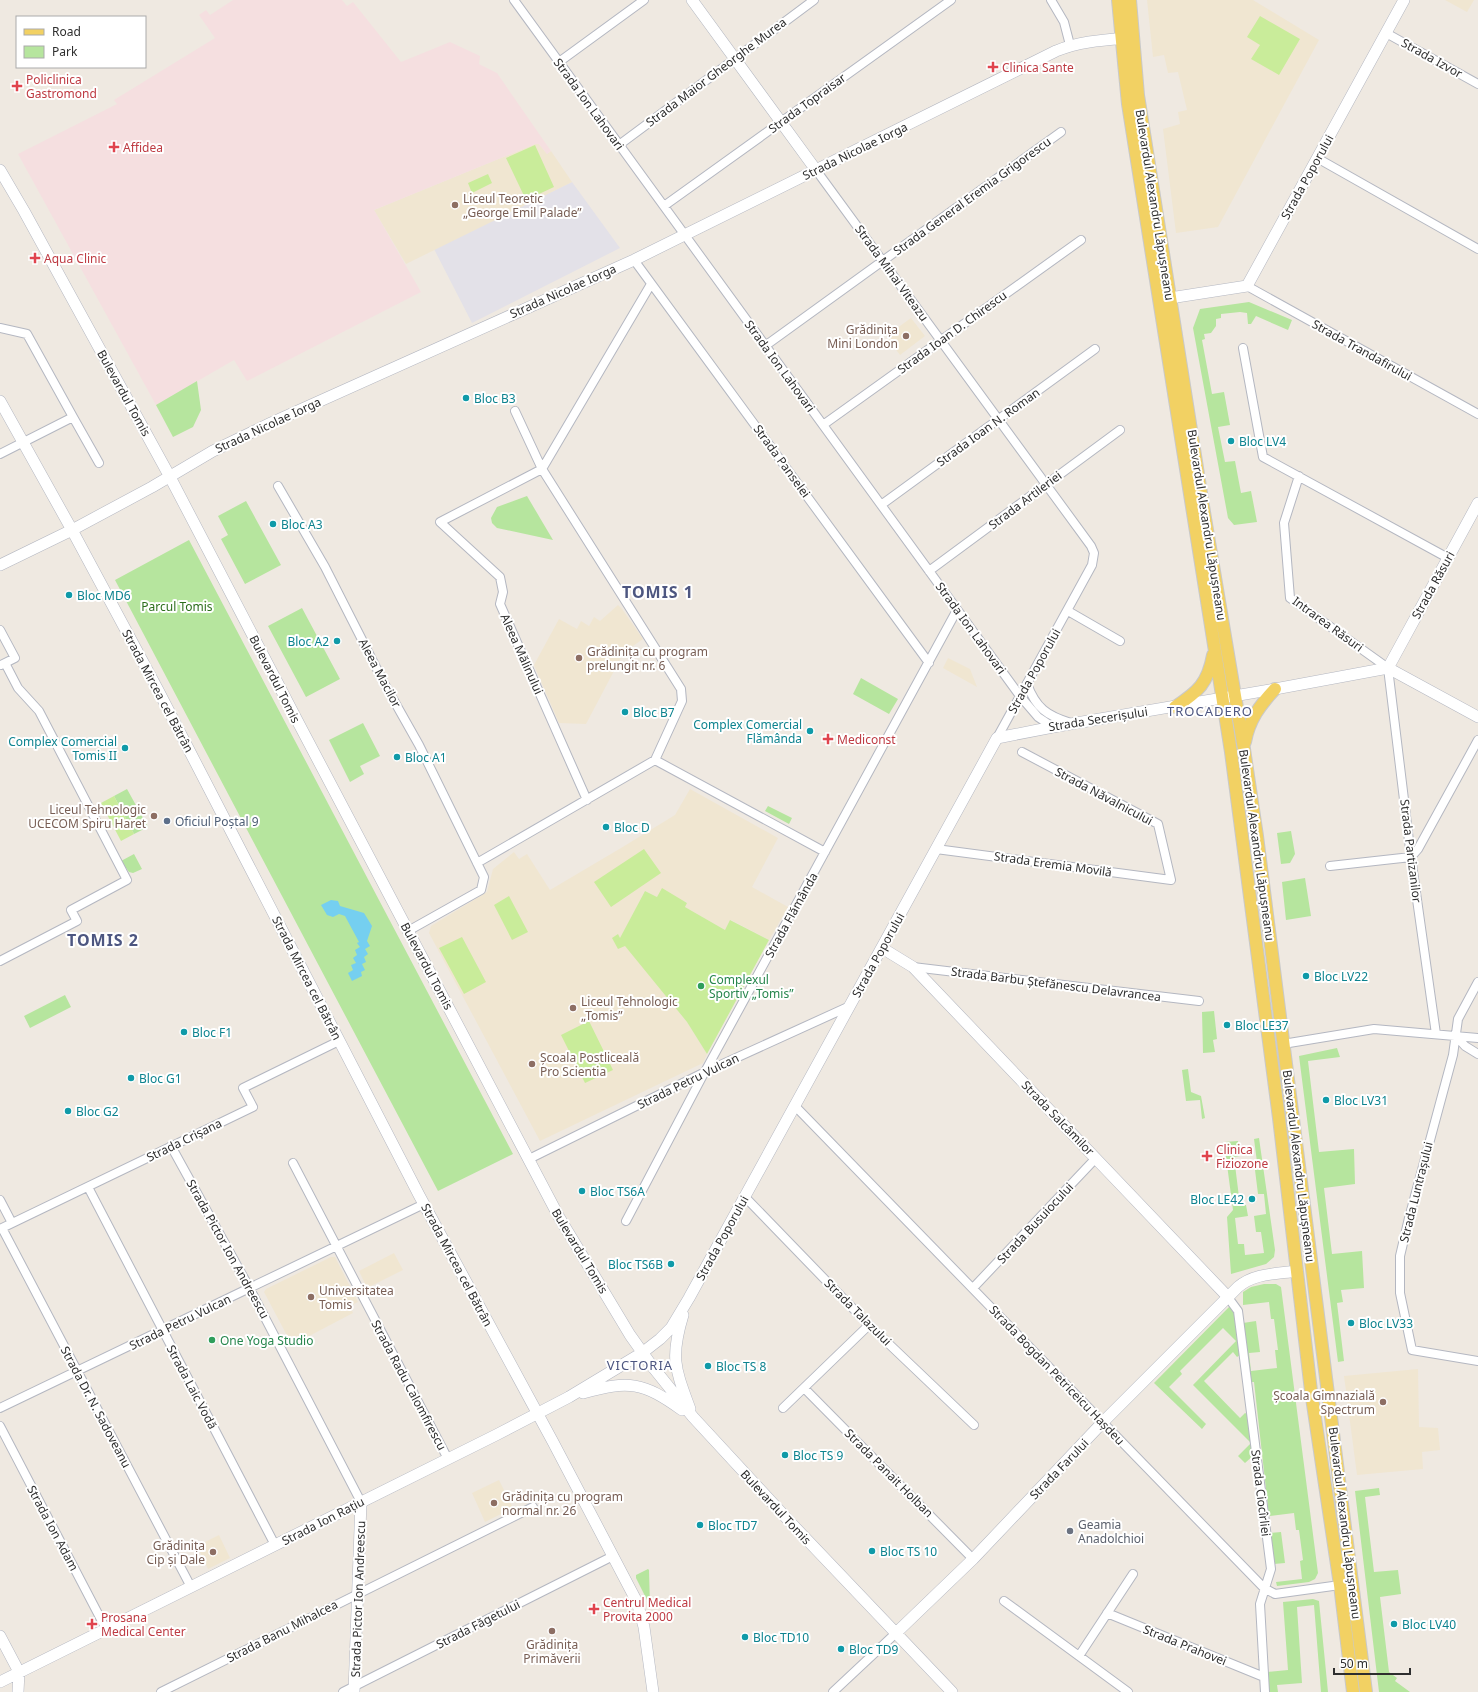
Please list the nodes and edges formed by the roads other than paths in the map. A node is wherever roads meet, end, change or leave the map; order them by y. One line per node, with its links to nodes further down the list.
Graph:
1 (514, 0): 14 (street, Strada Ion Lahovari)
2 (644, 0): 14 (street)
3 (692, 0): 13 (street, Strada Mihai Viteazu)
4 (814, 0): 13 (street, Strada Maior Gheorghe Murea)
5 (951, 0): 16 (street, Strada Topraisar)
6 (1051, 0): 12 (street)
7 (1118, 0): 11 (main road, Bulevardul Alexandru Lăpușneanu)
8 (1130, 0): 11 (main road, Bulevardul Alexandru Lăpușneanu)
9 (1404, 0): 10 (street, Strada Poporului)
10 (1386, 33): 15 (street, Strada Izvor); 19 (street, Strada Poporului)
11 (1127, 38): 12 (street, Strada Nicolae Iorga); 30 (main road, Bulevardul Alexandru Lăpușneanu); 62 (main road, Bulevardul Alexandru Lăpușneanu)
12 (1070, 45): 21 (street, Strada Nicolae Iorga)
13 (735, 59): 16 (street, Strada Mihai Viteazu); 18 (street, Strada Maior Gheorghe Murea)
14 (559, 62): 18 (street, Strada Ion Lahovari)
15 (1478, 84)
16 (781, 122): 21 (street, Strada Mihai Viteazu); 22 (street, Strada Topraisar)
17 (1061, 132): 27 (street, Strada General Eremia Grigorescu)
18 (619, 145): 22 (street, Strada Ion Lahovari)
19 (1317, 158): 25 (street); 29 (street, Strada Poporului)
20 (0, 170): 47 (street, Bulevardul Tomis)
21 (816, 170): 23 (street, Strada Nicolae Iorga); 27 (street, Strada Mihai Viteazu)
22 (664, 206): 23 (street, Strada Ion Lahovari)
23 (684, 235): 26 (street, Strada Nicolae Iorga); 33 (street, Strada Ion Lahovari)
24 (1081, 240): 32 (street, Strada Ioan D. Chirescu)
25 (1478, 249)
26 (634, 260): 28 (street, Strada Panselei); 47 (street, Strada Nicolae Iorga)
27 (883, 261): 32 (street, Strada Mihai Viteazu); 33 (street, Strada General Eremia Grigorescu)
28 (651, 284): 46 (street); 63 (street, Strada Panselei)
29 (1247, 286): 30 (street); 38 (street, Strada Trandafirului)
30 (1170, 298): 69 (main road, Bulevardul Alexandru Lăpușneanu)
31 (0, 328): 39 (street)
32 (941, 340): 40 (street, Strada Mihai Viteazu); 41 (street, Strada Ioan D. Chirescu)
33 (765, 346): 41 (street, Strada Ion Lahovari)
34 (1243, 348): 48 (street)
35 (1095, 349): 40 (street, Strada Ioan N. Roman)
36 (0, 401): 43 (street, Strada Mircea cel Bătrân)
37 (515, 411): 46 (street)
38 (1478, 414)
39 (73, 417): 43 (street); 45 (street)
40 (999, 419): 49 (street, Strada Mihai Viteazu); 52 (street, Strada Ioan N. Roman)
41 (823, 425): 52 (street, Strada Ion Lahovari)
42 (1120, 430): 49 (street, Strada Artileriei)
43 (23, 443): 44 (street); 53 (street, Strada Mircea cel Bătrân)
44 (0, 454)
45 (99, 463)
46 (542, 469): 79 (street); 80 (street, Aleea Mălinului)
47 (170, 476): 53 (street, Strada Nicolae Iorga); 87 (street, Bulevardul Tomis)
48 (1299, 476): 55 (street); 65 (street, Intrarea Răsuri)
49 (1047, 484): 54 (street, Strada Mihai Viteazu); 57 (street, Strada Artileriei)
50 (278, 486): 84 (street, Aleea Macilor)
51 (1478, 503): 55 (street, Strada Răsuri)
52 (881, 505): 57 (street, Strada Ion Lahovari)
53 (72, 530): 56 (street, Strada Nicolae Iorga); 97 (street, Strada Mircea cel Bătrân)
54 (1091, 546): 59 (street, Strada Poporului)
55 (1448, 558): 65 (street, Strada Răsuri)
56 (0, 565)
57 (929, 571): 58 (street, Strada Ion Lahovari)
58 (957, 610): 63 (street, Strada Flămânda); 68 (street, Strada Ion Lahovari)
59 (1068, 611): 61 (street); 66 (street, Strada Poporului)
60 (0, 630): 64 (street)
61 (1120, 641)
62 (1215, 648): 70 (main road, Bulevardul Alexandru Lăpușneanu); 71 (main road)
63 (929, 663): 82 (street, Strada Flămânda)
64 (2, 664): 89 (street)
65 (1388, 668): 67 (street, Strada Secerișului); 72 (street); 83 (street, Strada Partizanilor)
66 (1027, 684): 68 (street, Strada Poporului); 73 (street)
67 (1275, 689): 69 (street, Strada Secerișului); 77 (main road)
68 (1020, 696): 74 (street, Strada Ion Lahovari); 75 (street, Strada Poporului)
69 (1235, 696): 70 (street, Strada Secerișului); 77 (main road, Bulevardul Alexandru Lăpușneanu)
70 (1222, 698): 71 (street, Strada Secerișului); 114 (main road, Bulevardul Alexandru Lăpușneanu)
71 (1175, 707): 73 (street, Strada Secerișului)
72 (1478, 717)
73 (1072, 723): 74 (street, Strada Secerișului)
74 (1052, 726): 75 (street, Strada Secerișului)
75 (997, 738): 81 (street, Strada Poporului)
76 (1478, 740): 83 (street)
77 (1244, 750): 98 (main road, Bulevardul Alexandru Lăpușneanu)
78 (1022, 752): 86 (street, Strada Năvalnicului)
79 (655, 760): 80 (street); 82 (street)
80 (587, 800): 84 (street)
81 (936, 849): 86 (street, Strada Eremia Movilă); 88 (street, Strada Poporului)
82 (825, 852): 100 (street, Strada Flămânda)
83 (1411, 857): 85 (street); 94 (street, Strada Partizanilor)
84 (476, 863): 87 (street)
85 (1330, 866)
86 (1170, 880)
87 (408, 931): 104 (street, Bulevardul Tomis)
88 (882, 948): 90 (street, Strada Salcâmilor); 93 (street, Strada Poporului)
89 (0, 961)
90 (913, 967): 92 (street, Strada Barbu Ștefănescu Delavrancea); 103 (street, Strada Salcâmilor)
91 (1478, 982): 95 (street, Strada Luntrașului)
92 (1198, 1001)
93 (850, 1006): 100 (street, Strada Petru Vulcan); 101 (street, Strada Poporului)
94 (1436, 1034): 95 (street); 98 (street)
95 (1455, 1035): 96 (street); 99 (street); 122 (street, Strada Luntrașului)
96 (1478, 1038)
97 (339, 1041): 102 (street, Strada Crișana); 109 (street, Strada Mircea cel Bătrân)
98 (1283, 1044): 163 (main road, Bulevardul Alexandru Lăpușneanu)
99 (1478, 1054)
100 (705, 1072): 104 (street, Strada Petru Vulcan); 110 (street, Strada Flămânda)
101 (795, 1106): 107 (street, Strada Poporului); 115 (street, Strada Bogdan Petriceicu Hașdeu)
102 (171, 1146): 106 (street, Strada Crișana); 116 (street, Strada Pictor Ion Andreescu)
103 (1096, 1158): 115 (street, Strada Busuiocului); 117 (street, Strada Salcâmilor)
104 (529, 1159): 121 (street, Bulevardul Tomis)
105 (293, 1163): 113 (street, Strada Radu Calomfirescu)
106 (88, 1187): 111 (street, Strada Crișana); 120 (street, Strada Laic Vodă)
107 (745, 1197): 118 (street, Strada Poporului); 119 (street, Strada Talazului)
108 (0, 1200): 111 (street)
109 (424, 1204): 113 (street, Strada Petru Vulcan); 128 (street, Strada Mircea cel Bătrân)
110 (626, 1222)
111 (12, 1223): 112 (street, Strada Crișana)
112 (1, 1228): 123 (street, Strada Dr. N. Sadoveanu)
113 (337, 1247): 116 (street, Strada Petru Vulcan); 133 (street, Strada Radu Calomfirescu)
114 (1297, 1271): 117 (street, Strada Farului); 140 (main road, Bulevardul Alexandru Lăpușneanu)
115 (973, 1288): 130 (street, Strada Bogdan Petriceicu Hașdeu)
116 (250, 1289): 120 (street, Strada Petru Vulcan); 134 (street, Strada Pictor Ion Andreescu)
117 (1227, 1296): 130 (street, Strada Farului); 142 (street, Strada Ciocîrliei)
118 (689, 1298): 121 (street, Strada Poporului); 129 (street)
119 (869, 1325): 124 (street); 131 (street, Strada Talazului)
120 (163, 1330): 123 (street, Strada Petru Vulcan); 136 (street, Strada Laic Vodă)
121 (642, 1353): 125 (street, Strada Ion Rațiu); 129 (street, Bulevardul Tomis)
122 (1478, 1360)
123 (78, 1371): 126 (street, Strada Petru Vulcan); 141 (street, Strada Dr. N. Sadoveanu)
124 (804, 1388): 127 (street); 138 (street, Strada Panait Holban)
125 (569, 1397): 128 (street, Strada Ion Rațiu); 129 (street)
126 (0, 1408)
127 (783, 1408)
128 (538, 1414): 133 (street, Strada Ion Rațiu); 137 (street, Strada Mircea cel Bătrân)
129 (693, 1417): 147 (street, Bulevardul Tomis)
130 (1103, 1422): 138 (street, Strada Farului); 142 (street, Strada Bogdan Petriceicu Hașdeu)
131 (974, 1425)
132 (0, 1426): 146 (street, Strada Ion Adam)
133 (448, 1459): 134 (street, Strada Ion Rațiu)
134 (361, 1502): 136 (street, Strada Ion Rațiu); 143 (street, Strada Pictor Ion Andreescu)
135 (533, 1506): 143 (street, Strada Banu Mihalcea)
136 (275, 1545): 141 (street, Strada Ion Rațiu)
137 (613, 1556): 153 (street, Strada Făgetului); 157 (street, Strada Mircea cel Bătrân)
138 (973, 1559): 147 (street, Strada Farului)
139 (1133, 1574): 145 (street)
140 (1340, 1585): 142 (street, Strada Bogdan Petriceicu Hașdeu); 162 (main road, Bulevardul Alexandru Lăpușneanu)
141 (191, 1587): 146 (street, Strada Ion Rațiu)
142 (1264, 1588): 151 (street, Strada Ciocîrliei)
143 (358, 1593): 153 (street, Strada Pictor Ion Andreescu); 155 (street, Strada Banu Mihalcea)
144 (1004, 1601): 149 (street)
145 (1107, 1613): 149 (street); 151 (street, Strada Prahovei)
146 (106, 1629): 150 (street, Strada Ion Rațiu)
147 (896, 1633): 158 (street, Strada Farului); 159 (street, Bulevardul Tomis)
148 (0, 1636): 150 (street)
149 (1079, 1656): 160 (street)
150 (19, 1672): 152 (street, Strada Ion Rațiu); 154 (street)
151 (1264, 1677): 161 (street, Strada Ciocîrliei)
152 (0, 1682)
153 (355, 1689): 156 (street, Strada Făgetului)
154 (18, 1692)
155 (161, 1692)
156 (342, 1692)
157 (653, 1692)
158 (833, 1692)
159 (952, 1692)
160 (1128, 1692)
161 (1265, 1692)
162 (1353, 1692)
163 (1366, 1692)

